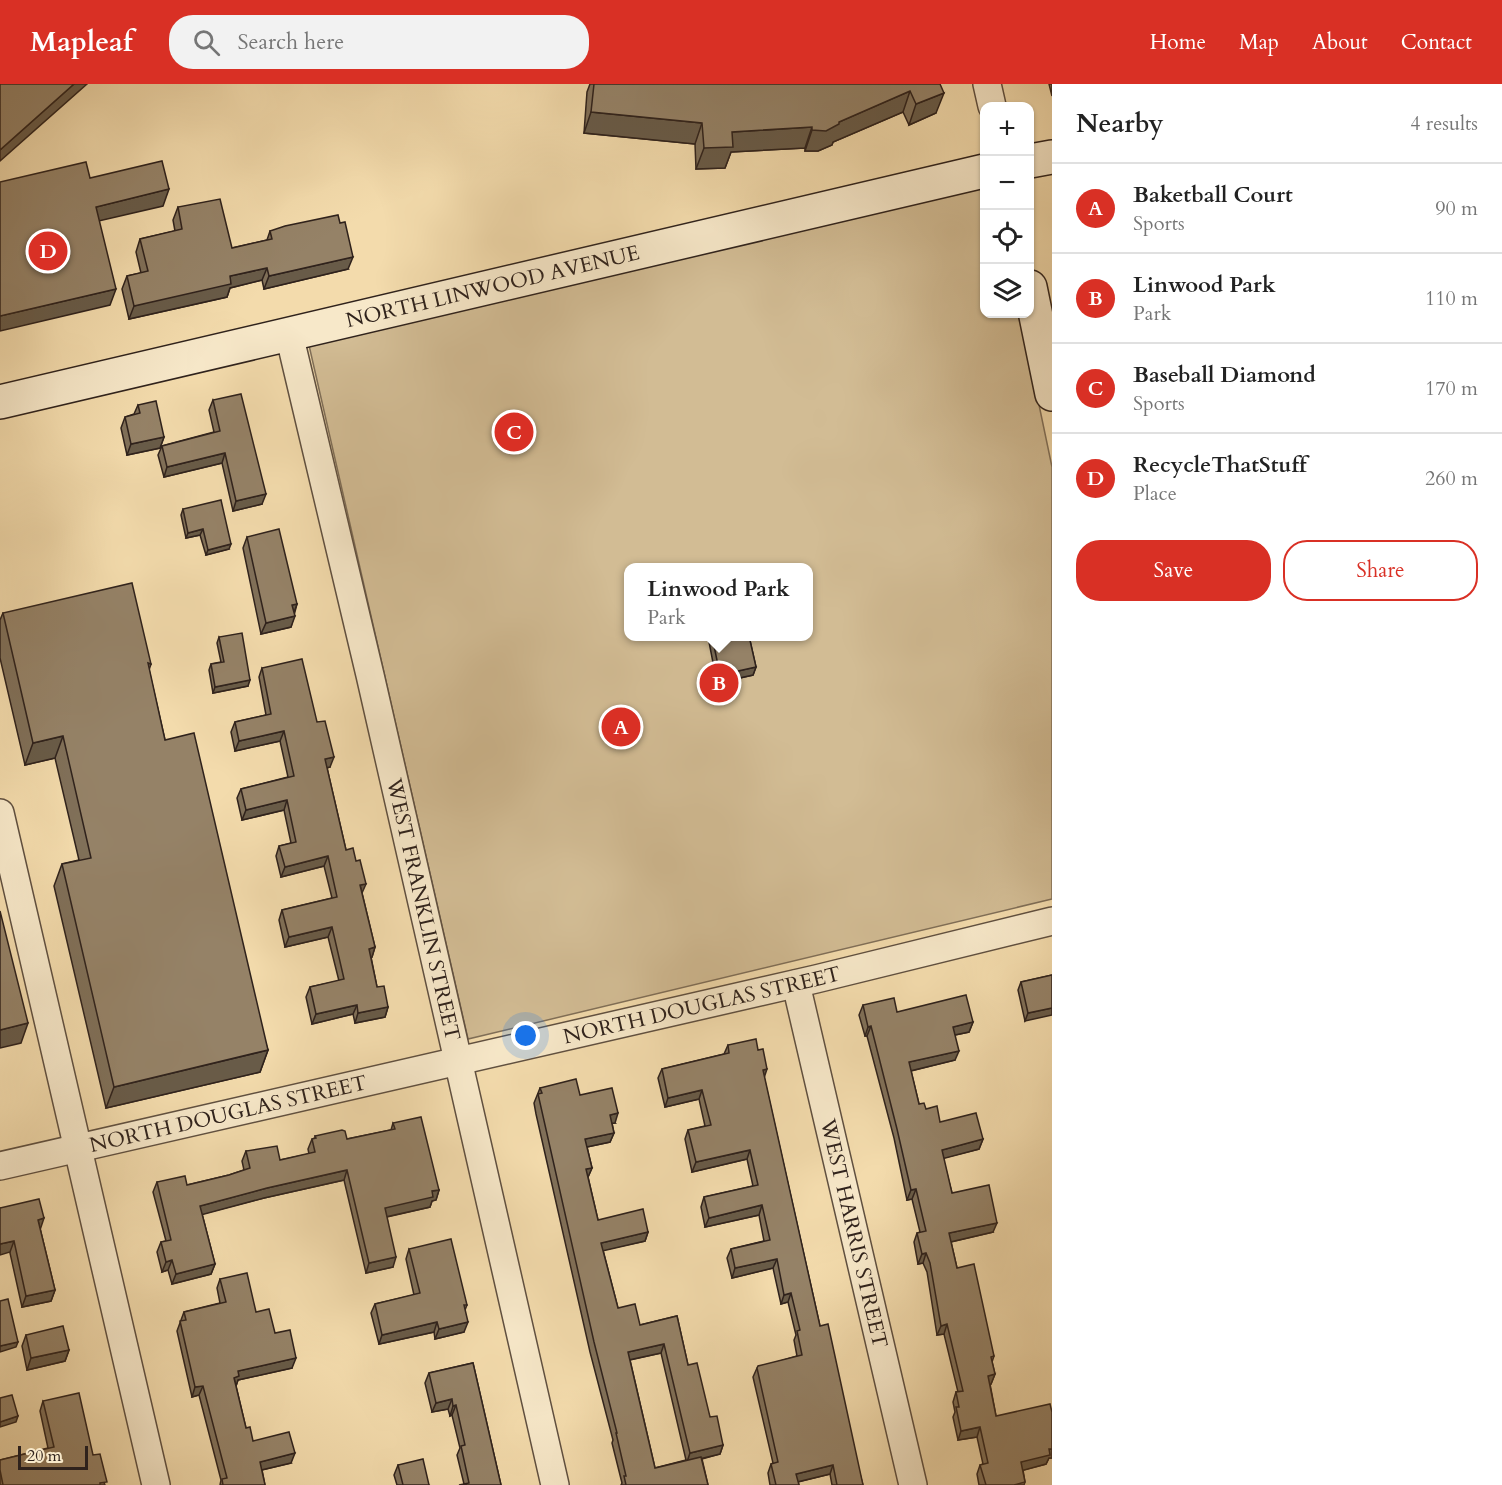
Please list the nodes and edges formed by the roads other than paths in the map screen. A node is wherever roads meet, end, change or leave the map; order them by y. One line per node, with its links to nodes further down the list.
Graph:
1 (987, 84): 2 (street)
2 (991, 102)
3 (1052, 157): 4 (street)
4 (1034, 160)
5 (980, 172): 7 (street, NORTH LINWOOD AVENUE)
6 (1034, 310): 8 (street)
7 (289, 334): 9 (street, NORTH LINWOOD AVENUE); 13 (street, WEST FRANKLIN STREET)
8 (1052, 394)
9 (0, 402)
10 (0, 813): 14 (street)
11 (1052, 921): 12 (street, NORTH DOUGLAS STREET)
12 (796, 984): 13 (street, NORTH DOUGLAS STREET); 18 (street, WEST HARRIS STREET)
13 (458, 1061): 14 (street, NORTH DOUGLAS STREET); 17 (street, WEST FRANKLIN STREET)
14 (79, 1148): 15 (street, NORTH DOUGLAS STREET); 16 (street)
15 (0, 1166)
16 (156, 1485)
17 (555, 1485)
18 (913, 1485)

